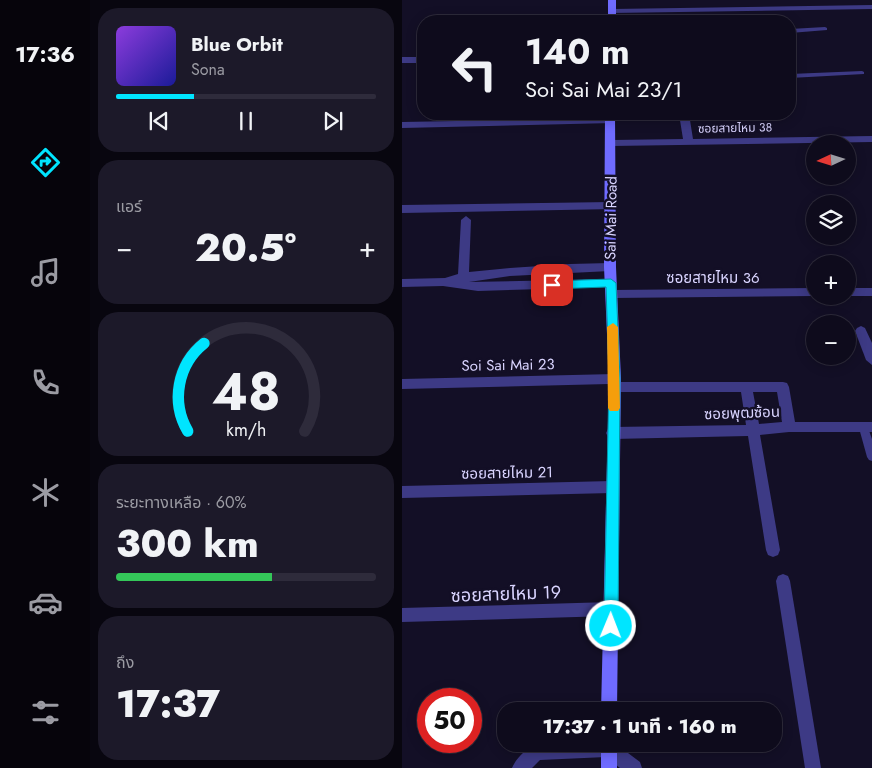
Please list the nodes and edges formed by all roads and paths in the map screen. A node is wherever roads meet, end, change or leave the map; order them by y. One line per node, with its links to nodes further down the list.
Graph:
1 (612, 0): 3 (main road)
2 (872, 7): 3 (street)
3 (612, 11): 4 (main road)
4 (612, 15)
5 (825, 29): 6 (lane)
6 (796, 30)
7 (402, 60): 8 (street)
8 (417, 60)
9 (862, 74): 10 (lane)
10 (796, 76)
11 (532, 120): 14 (street)
12 (610, 120): 17 (main road, Sai Mai Road)
13 (685, 120): 16 (street, ซอยสายไหม 38)
14 (402, 125)
15 (872, 139): 16 (street, ซอยสายไหม 38)
16 (688, 141): 17 (street, ซอยสายไหม 38)
17 (612, 143): 18 (main road, Sai Mai Road)
18 (611, 206): 19 (street); 21 (main road, Sai Mai Road)
19 (402, 210)
20 (466, 220): 22 (street)
21 (610, 267): 22 (street); 24 (main road, Sai Mai Road)
22 (463, 281): 23 (street); 24 (street, ซอยสายไหม 36)
23 (402, 283)
24 (611, 288): 25 (street, ซอยสายไหม 36); 30 (main road, Sai Mai Road)
25 (806, 292)
26 (856, 292): 27 (street)
27 (872, 292)
28 (861, 331): 29 (street)
29 (872, 360)
30 (614, 383): 31 (street, Soi Sai Mai 23); 32 (street, Soi Sai Mai 23); 36 (main road, Sai Mai Road)
31 (402, 384)
32 (746, 387): 33 (street, Soi Sai Mai 23); 35 (street)
33 (789, 427): 34 (street, ซอยพุฒซ้อน); 35 (street, ซอยพุฒซ้อน)
34 (868, 428): 37 (lane)
35 (752, 430): 36 (street, ซอยพุฒซ้อน); 40 (street)
36 (613, 433): 38 (main road, Sai Mai Road)
37 (872, 457)
38 (612, 487): 39 (street, ซอยสายไหม 21); 42 (main road, Sai Mai Road)
39 (402, 492)
40 (773, 550)
41 (783, 581): 51 (street)
42 (611, 609): 43 (street, ซอยสายไหม 19); 44 (main road, Sai Mai Road)
43 (402, 615)
44 (610, 702)
45 (537, 752): 48 (street)
46 (609, 752): 49 (main road)
47 (616, 752): 50 (street)
48 (520, 768)
49 (609, 768)
50 (634, 768)
51 (813, 768)

